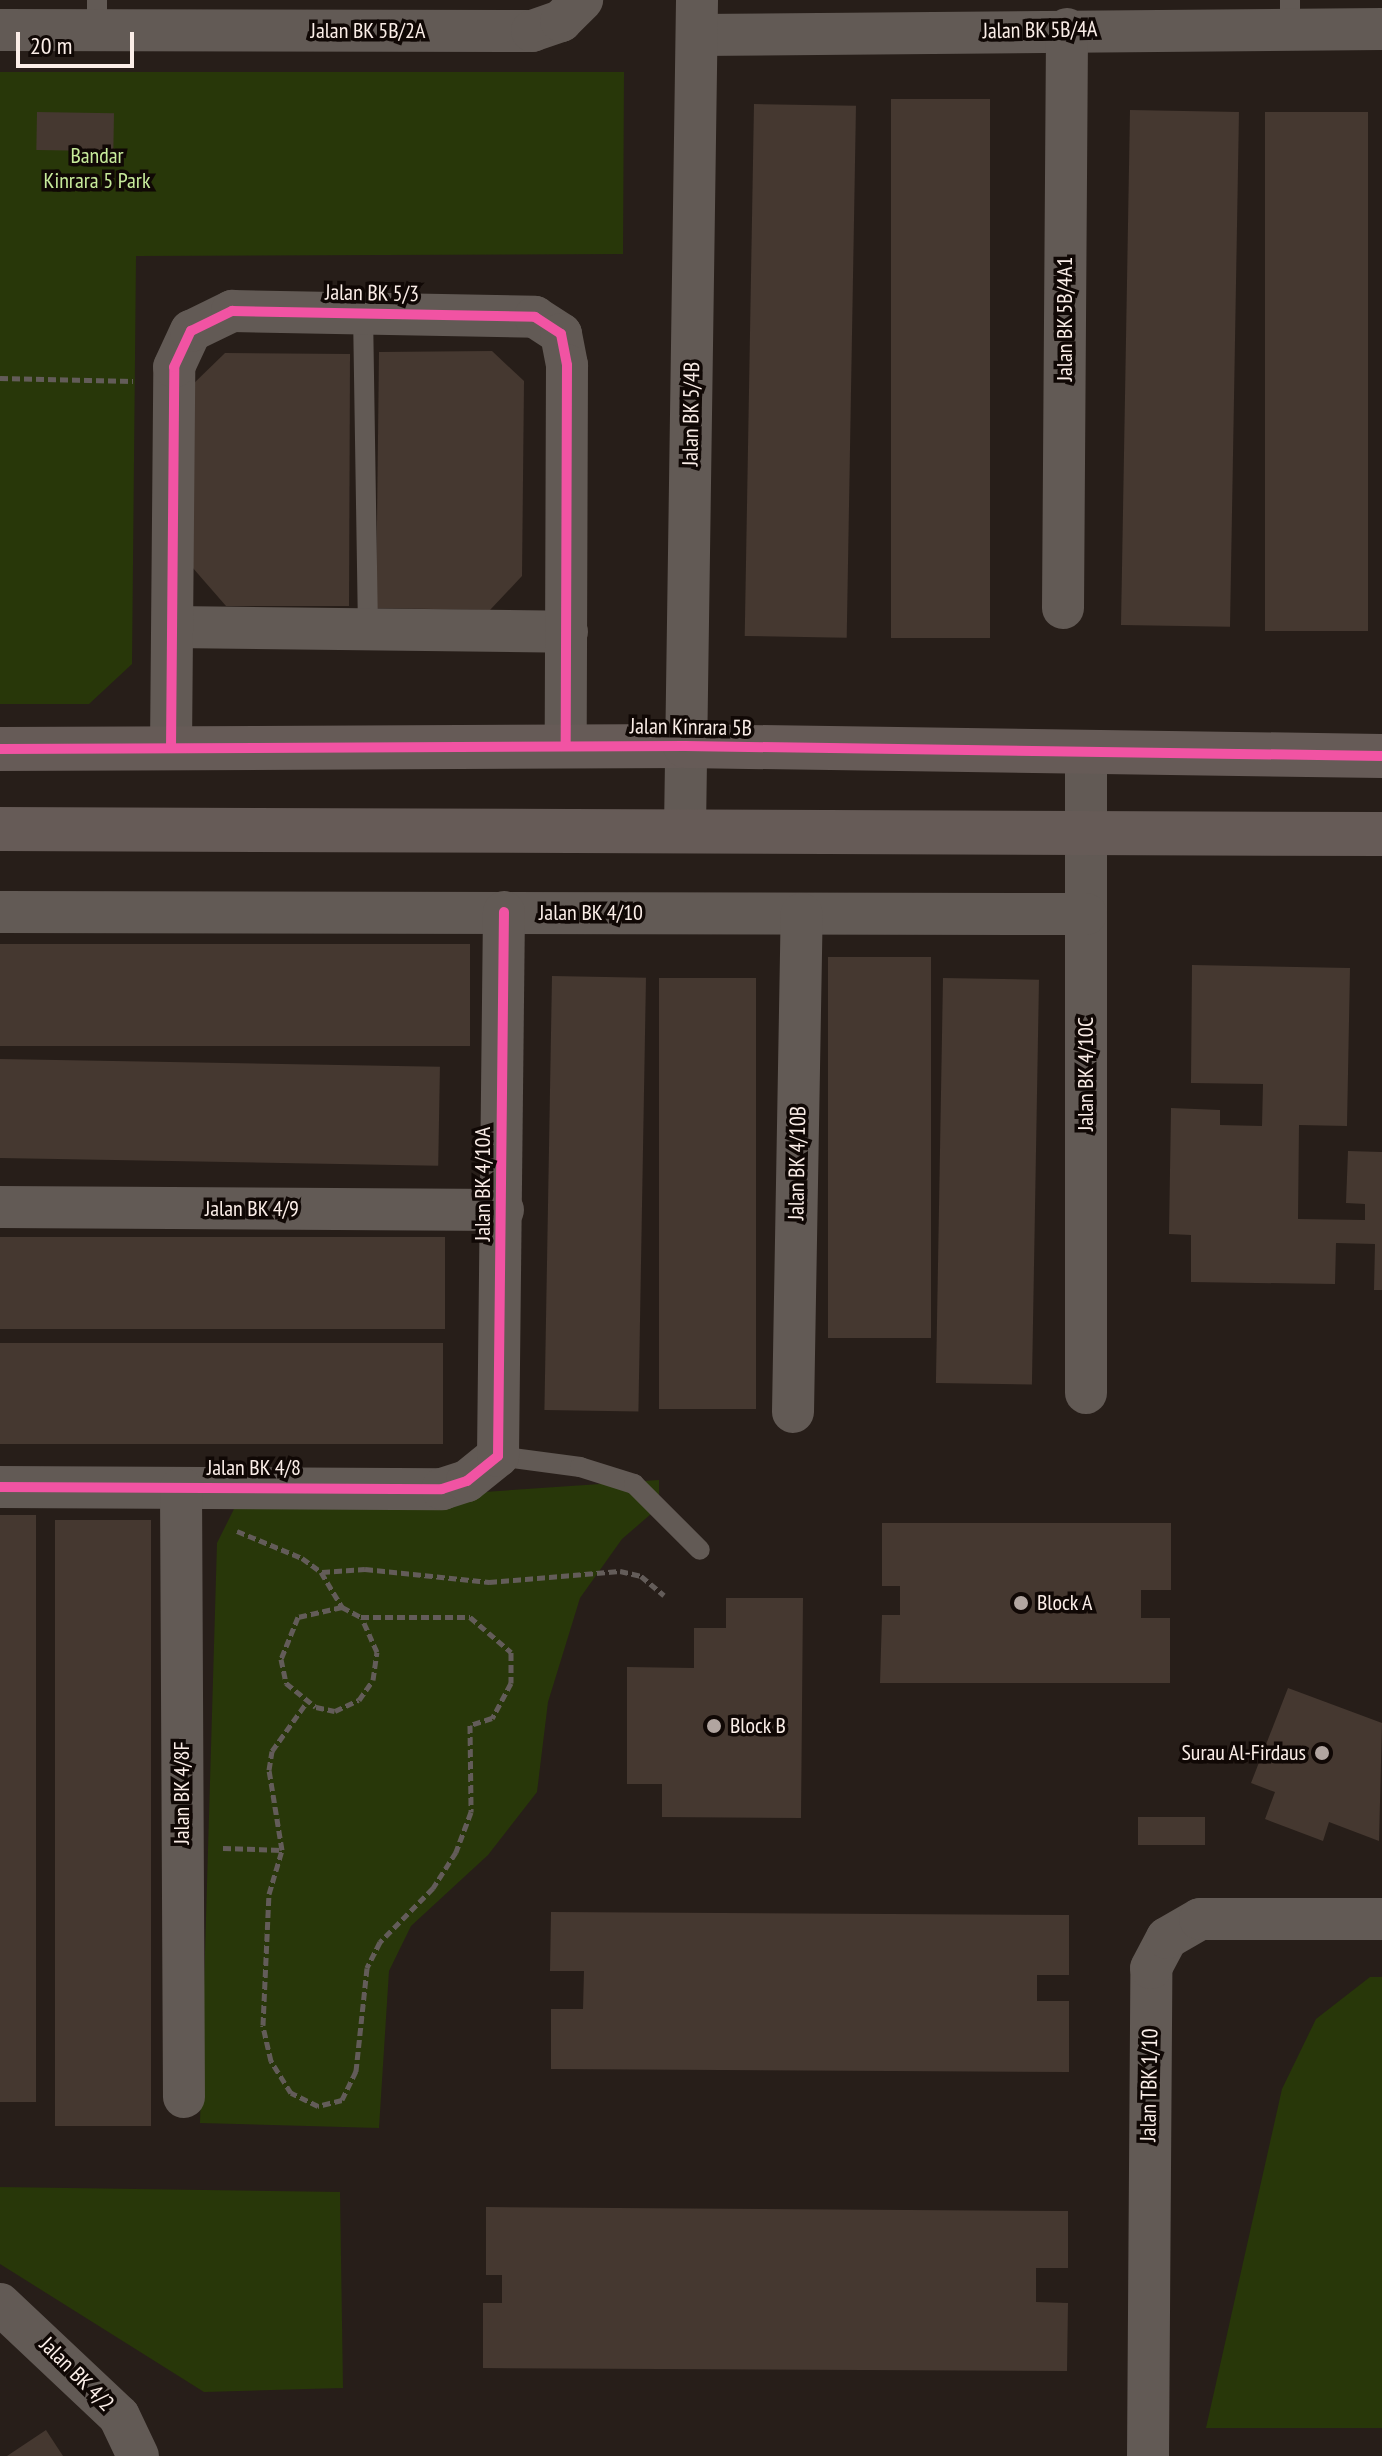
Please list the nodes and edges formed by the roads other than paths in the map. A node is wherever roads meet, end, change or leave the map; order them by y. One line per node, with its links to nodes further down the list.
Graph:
1 (582, 0): 3 (street, Jalan BK 5B/2A)
2 (1290, 14): 5 (street, Jalan BK 5B/4A); 6 (street, Jalan BK 5B/4A)
3 (97, 15): 7 (street, Jalan BK 5B/2A)
4 (698, 17): 5 (street, Jalan BK 5B/4A); 14 (street, Jalan BK 5/4B)
5 (1067, 29): 9 (street, Jalan BK 5B/4A1)
6 (1382, 29)
7 (0, 30)
8 (363, 312): 10 (street, Jalan BK 5/3); 11 (lane); 12 (street, Jalan BK 5/3)
9 (1063, 608)
10 (173, 627): 11 (street); 15 (street, Jalan BK 5/3)
11 (368, 630): 12 (street)
12 (567, 632): 13 (street, Jalan BK 5/3)
13 (566, 746): 14 (street, Jalan Kinrara 5B); 15 (street, Jalan Kinrara 5B)
14 (685, 746): 17 (street, Jalan Kinrara 5B); 20 (street, Jalan BK 5/4B)
15 (171, 748): 16 (street, Jalan Kinrara 5B)
16 (0, 749)
17 (1086, 754): 18 (street, Jalan Kinrara 5B); 21 (street, Jalan BK 4/10C)
18 (1382, 756)
19 (0, 829): 20 (street)
20 (685, 829): 21 (street)
21 (1086, 830): 22 (street); 26 (street, Jalan BK 4/10C)
22 (1382, 834)
23 (0, 912): 24 (street, Jalan BK 4/10)
24 (504, 912): 25 (street, Jalan BK 4/10); 28 (street, Jalan BK 4/10A)
25 (802, 914): 26 (street, Jalan BK 4/10); 30 (street, Jalan BK 4/10B)
26 (1086, 914): 29 (street, Jalan BK 4/10C)
27 (0, 1207): 28 (street, Jalan BK 4/9)
28 (503, 1210): 31 (street, Jalan BK 4/10A)
29 (1086, 1393)
30 (793, 1412)
31 (498, 1456): 33 (street, Jalan BK 4/8); 34 (lane)
32 (0, 1487): 33 (street, Jalan BK 4/8)
33 (186, 1488): 36 (street, Jalan BK 4/8F)
34 (700, 1550)
35 (1382, 1919): 39 (street, Jalan TBK 1/10)
36 (184, 2097)
37 (0, 2304): 38 (street, Jalan BK 4/2)
38 (138, 2456)
39 (1148, 2456)

